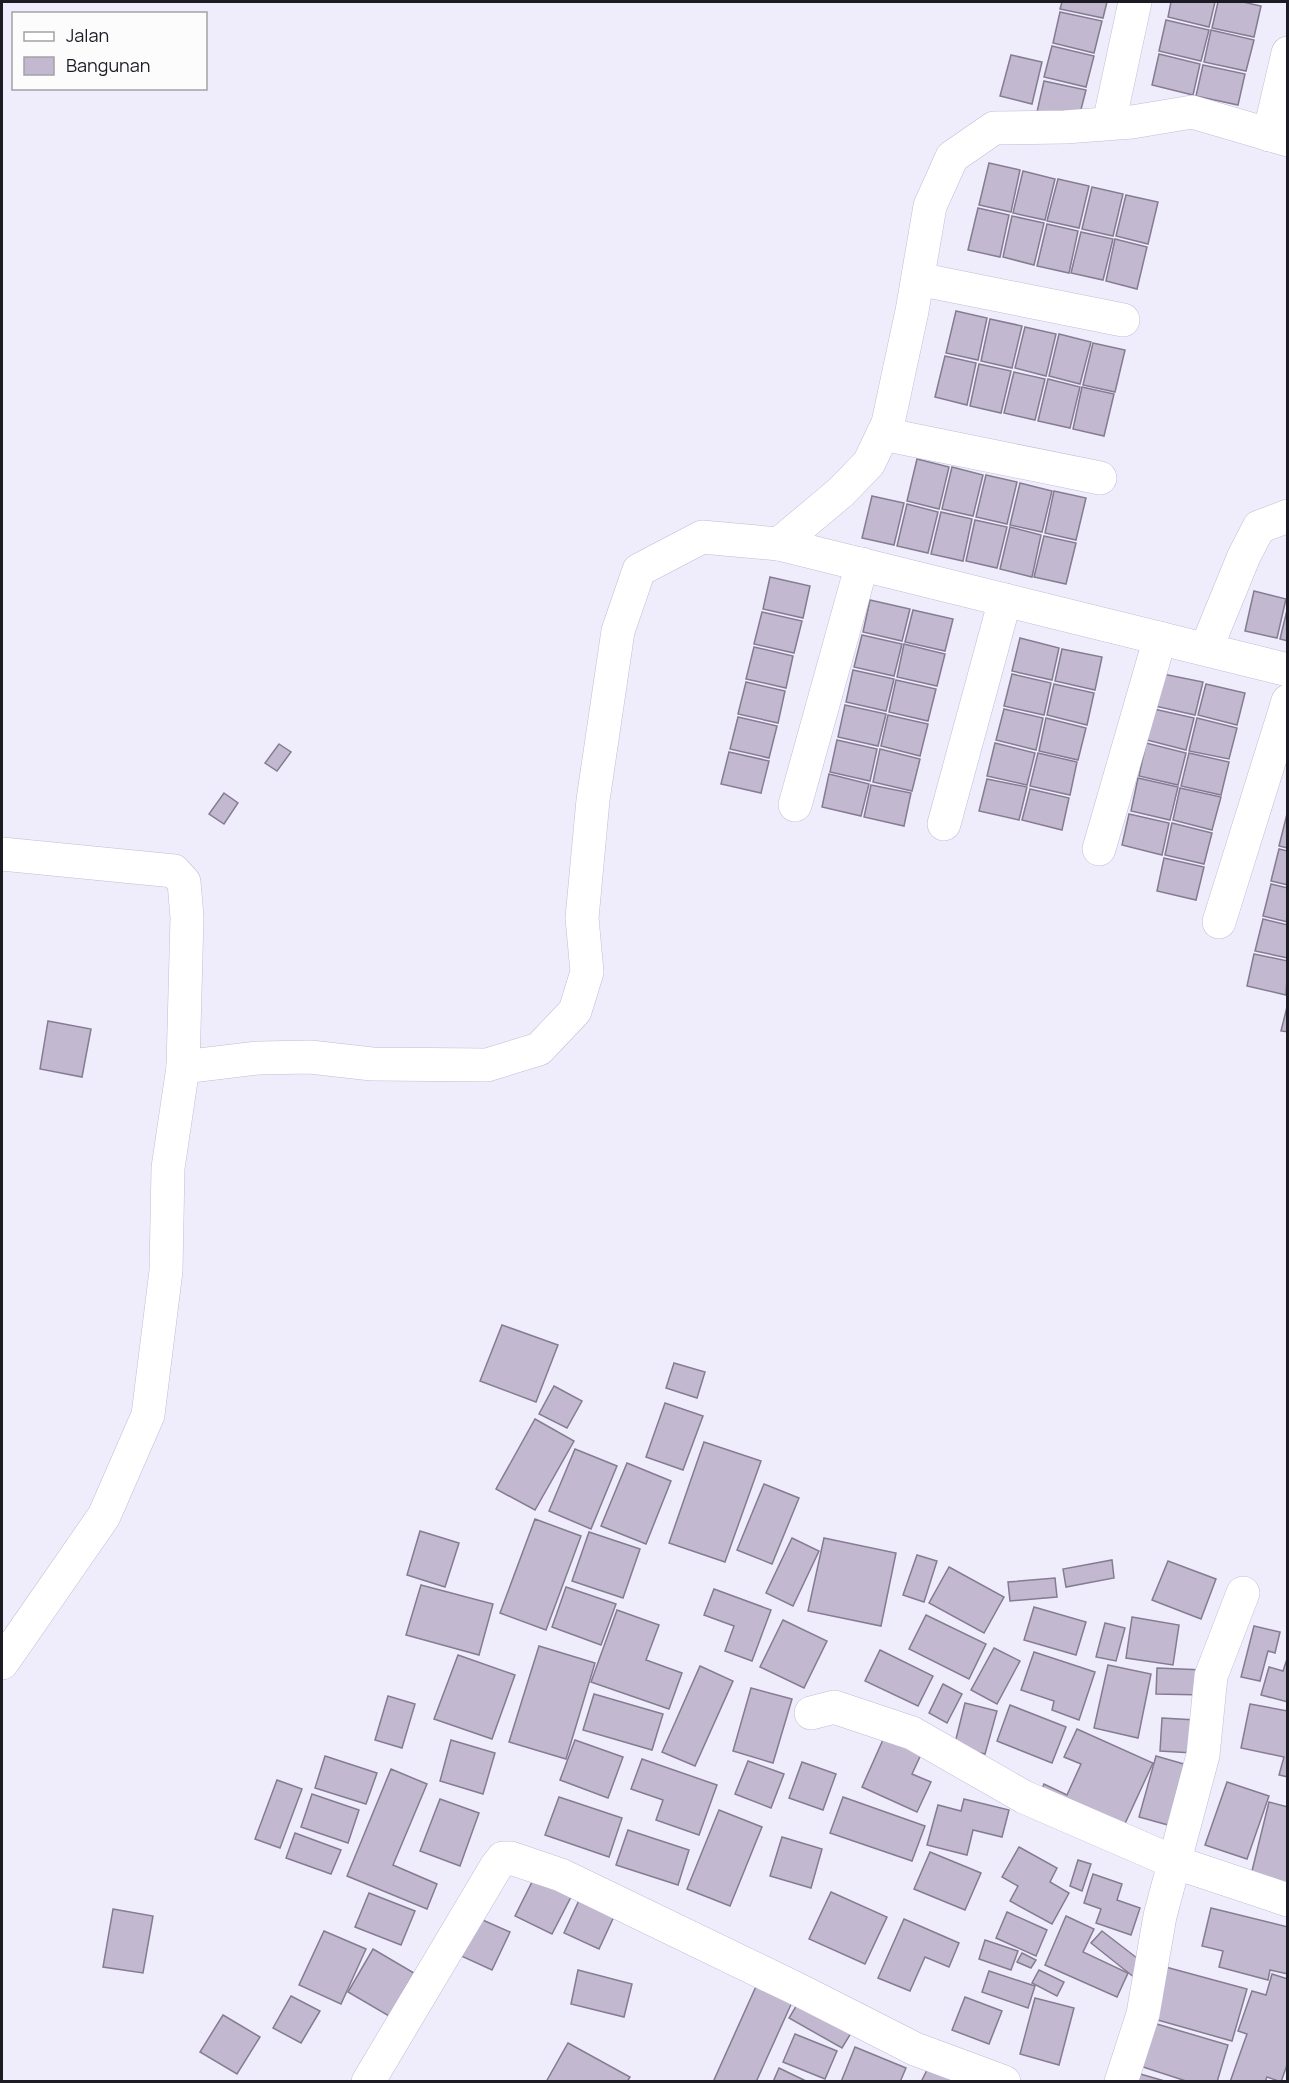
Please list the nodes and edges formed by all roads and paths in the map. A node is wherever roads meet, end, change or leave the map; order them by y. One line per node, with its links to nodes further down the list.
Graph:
1 (1135, 2): 3 (street)
2 (1287, 53): 4 (street)
3 (1109, 123): 4 (street); 5 (street)
4 (1278, 137)
5 (918, 279): 6 (street); 7 (street)
6 (1123, 320)
7 (883, 434): 8 (street); 10 (street)
8 (1100, 478)
9 (1287, 516): 14 (street)
10 (779, 544): 11 (street); 22 (street)
11 (862, 564): 12 (street); 17 (street)
12 (1005, 600): 13 (street); 18 (street)
13 (1160, 638): 14 (street); 19 (street)
14 (1206, 649): 15 (street)
15 (1287, 670)
16 (1287, 701): 21 (street)
17 (795, 805)
18 (944, 824)
19 (1098, 849)
20 (2, 854): 22 (street)
21 (1219, 922)
22 (183, 1067): 24 (street)
23 (1243, 1593): 26 (street)
24 (2, 1663)
25 (811, 1713): 26 (street)
26 (1174, 1862): 27 (street); 30 (street)
27 (1287, 1900)
28 (368, 2082): 29 (street)
29 (1004, 2082)
30 (1121, 2082)

